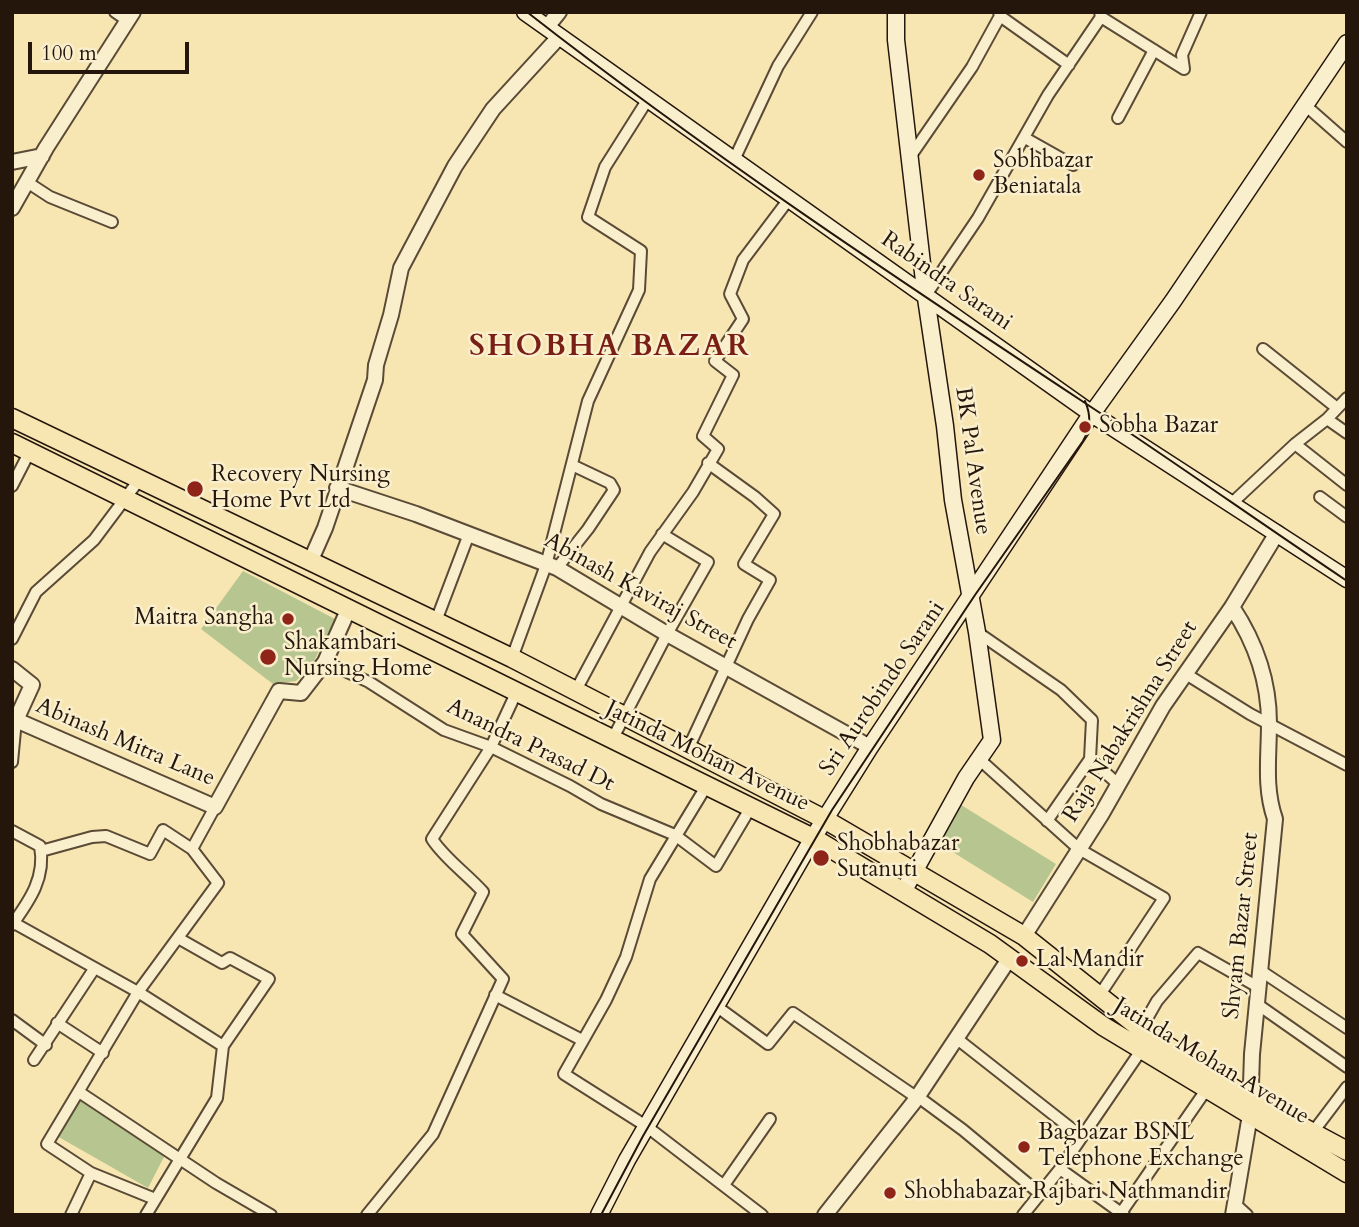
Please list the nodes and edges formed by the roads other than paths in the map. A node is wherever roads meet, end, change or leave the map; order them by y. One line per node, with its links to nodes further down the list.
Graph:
1 (115, 12): 9 (street)
2 (525, 12): 10 (main road, Rabindra Sarani)
3 (559, 12): 10 (street)
4 (813, 12): 21 (street)
5 (896, 12): 20 (main road, BK Pal Avenue)
6 (1200, 12): 12 (street)
7 (999, 14): 13 (street); 20 (street)
8 (1100, 14): 12 (street); 13 (street)
9 (130, 17): 19 (street)
10 (553, 32): 14 (main road, Rabindra Sarani); 43 (street)
11 (1347, 43): 15 (main road, Sri Aurobindo Sarani)
12 (1154, 50): 16 (street)
13 (1069, 65): 17 (street)
14 (648, 99): 21 (main road, Rabindra Sarani); 39 (street)
15 (1305, 105): 18 (street); 31 (main road, Sri Aurobindo Sarani)
16 (1118, 118)
17 (1025, 138): 23 (street); 28 (street)
18 (1347, 142)
19 (42, 156): 22 (street); 24 (street)
20 (910, 157): 28 (main road, BK Pal Avenue)
21 (734, 160): 25 (main road, Rabindra Sarani)
22 (12, 162)
23 (1073, 165)
24 (27, 182): 26 (street); 27 (street)
25 (789, 199): 28 (main road, Rabindra Sarani); 38 (street)
26 (12, 208)
27 (112, 222)
28 (926, 295): 31 (main road, Rabindra Sarani); 54 (main road, BK Pal Avenue)
29 (1264, 349): 30 (street)
30 (1343, 403): 33 (street)
31 (1092, 414): 46 (main road, Rabindra Sarani); 54 (main road, Sri Aurobindo Sarani)
32 (12, 418): 40 (main road)
33 (1327, 419): 34 (street); 36 (street)
34 (1347, 433)
35 (12, 443): 37 (main road, Jatinda Mohan Avenue)
36 (1295, 444): 41 (street); 46 (street)
37 (30, 452): 42 (street); 45 (main road, Jatinda Mohan Avenue)
38 (708, 463): 50 (street); 64 (street)
39 (572, 465): 52 (street); 52 (street)
40 (139, 480): 45 (street); 51 (main road)
41 (1347, 485)
42 (12, 486)
43 (337, 488): 49 (street, Abinash Kaviraj Street); 51 (street)
44 (1320, 497): 47 (street)
45 (126, 499): 57 (main road, Jatinda Mohan Avenue); 61 (street)
46 (1232, 503): 48 (main road, Rabindra Sarani)
47 (1347, 517)
48 (1277, 533): 53 (main road, Rabindra Sarani); 56 (street, Raja Nabakrishna Street)
49 (469, 534): 52 (street, Abinash Kaviraj Street); 58 (street)
50 (662, 534): 55 (street); 60 (street)
51 (310, 562): 58 (main road)
52 (552, 566): 55 (street, Abinash Kaviraj Street); 62 (street)
53 (1347, 579)
54 (970, 600): 59 (main road, BK Pal Avenue); 74 (main road, Sri Aurobindo Sarani)
55 (620, 604): 60 (street, Abinash Kaviraj Street); 68 (street)
56 (1232, 607): 66 (street, Raja Nabakrishna Street); 71 (street, Shyam Bazar Street)
57 (349, 608): 63 (street); 67 (main road, Jatinda Mohan Avenue)
58 (436, 621): 62 (main road)
59 (977, 632): 76 (main road, BK Pal Avenue); 77 (street)
60 (667, 634): 64 (street, Abinash Kaviraj Street); 69 (street)
61 (12, 639)
62 (512, 659): 68 (main road)
63 (324, 662): 73 (street, Anandra Prasad Dt); 82 (street)
64 (727, 667): 74 (street, Abinash Kaviraj Street); 75 (street)
65 (12, 669): 70 (street)
66 (1185, 674): 71 (street); 81 (street, Raja Nabakrishna Street)
67 (517, 691): 72 (main road, Jatinda Mohan Avenue); 73 (street)
68 (575, 692): 69 (main road)
69 (623, 716): 72 (street); 75 (main road)
70 (16, 720): 78 (street); 82 (street, Abinash Mitra Lane)
71 (1269, 723): 79 (street); 99 (street, Shyam Bazar Street)
72 (613, 738): 80 (main road, Jatinda Mohan Avenue)
73 (491, 747): 87 (street, Anandra Prasad Dt); 102 (street)
74 (870, 747): 84 (main road, Sri Aurobindo Sarani)
75 (688, 749): 84 (main road)
76 (979, 759): 85 (street); 92 (main road, BK Pal Avenue)
77 (1090, 759): 81 (street); 85 (street)
78 (12, 762)
79 (1347, 765)
80 (707, 785): 83 (main road, Jatinda Mohan Avenue); 87 (street)
81 (1118, 785): 90 (street, Raja Nabakrishna Street)
82 (215, 807): 89 (street)
83 (751, 807): 87 (street, Anandra Prasad Dt); 88 (main road, Jatinda Mohan Avenue)
84 (824, 819): 88 (main road, Sri Aurobindo Sarani); 92 (main road)
85 (1047, 821): 90 (street)
86 (12, 831): 91 (street)
87 (675, 835): 111 (street)
88 (813, 838): 93 (main road, Jatinda Mohan Avenue); 105 (main road, Sri Aurobindo Sarani)
89 (192, 849): 91 (street); 96 (street)
90 (1079, 849): 95 (street, Raja Nabakrishna Street); 103 (street)
91 (41, 851): 94 (street)
92 (914, 872): 93 (main road, BK Pal Avenue); 95 (main road)
93 (903, 892): 97 (main road, Jatinda Mohan Avenue)
94 (13, 924): 98 (street)
95 (1024, 936): 103 (main road)
96 (178, 938): 101 (street); 113 (street)
97 (1009, 959): 110 (street); 114 (main road, Jatinda Mohan Avenue)
98 (94, 969): 101 (street); 107 (street)
99 (1261, 971): 100 (street, Shyam Bazar Street); 108 (street)
100 (1258, 987): 104 (street, Shyam Bazar Street); 109 (street)
101 (138, 992): 113 (street); 115 (street)
102 (495, 995): 111 (street); 140 (street)
103 (1099, 996): 109 (main road)
104 (1257, 1004): 117 (street); 122 (street, Shyam Bazar Street)
105 (716, 1006): 121 (street); 124 (main road, Sri Aurobindo Sarani)
106 (12, 1020): 112 (street)
107 (57, 1023): 112 (street); 115 (street)
108 (1347, 1028)
109 (1141, 1029): 122 (main road)
110 (956, 1038): 121 (street); 126 (street)
111 (582, 1040): 124 (street)
112 (46, 1045): 116 (street)
113 (223, 1046): 128 (street)
114 (1142, 1049): 119 (main road, Jatinda Mohan Avenue); 126 (street)
115 (103, 1053): 120 (street)
116 (34, 1060)
117 (1347, 1067)
118 (1347, 1087): 125 (street)
119 (1206, 1090): 122 (main road, Jatinda Mohan Avenue); 136 (street)
120 (79, 1092): 128 (street); 130 (street)
121 (916, 1096): 133 (street); 143 (street)
122 (1250, 1107): 125 (main road); 131 (main road, Jatinda Mohan Avenue); 135 (street, Shyam Bazar Street)
123 (770, 1119): 132 (street)
124 (646, 1126): 132 (street); 141 (main road, Sri Aurobindo Sarani)
125 (1313, 1132): 127 (main road)
126 (1082, 1137): 129 (street)
127 (1347, 1151)
128 (180, 1158): 134 (street); 139 (street)
129 (1060, 1169): 133 (street); 136 (street)
130 (91, 1173): 134 (street); 137 (street)
131 (1347, 1173)
132 (724, 1185): 142 (street)
133 (1039, 1193): 144 (street)
134 (155, 1199): 138 (street)
135 (1234, 1210): 145 (street)
136 (1117, 1213)
137 (71, 1215)
138 (146, 1215)
139 (271, 1215)
140 (367, 1215)
141 (599, 1215)
142 (762, 1215)
143 (824, 1215)
144 (1023, 1215)
145 (1247, 1215)

